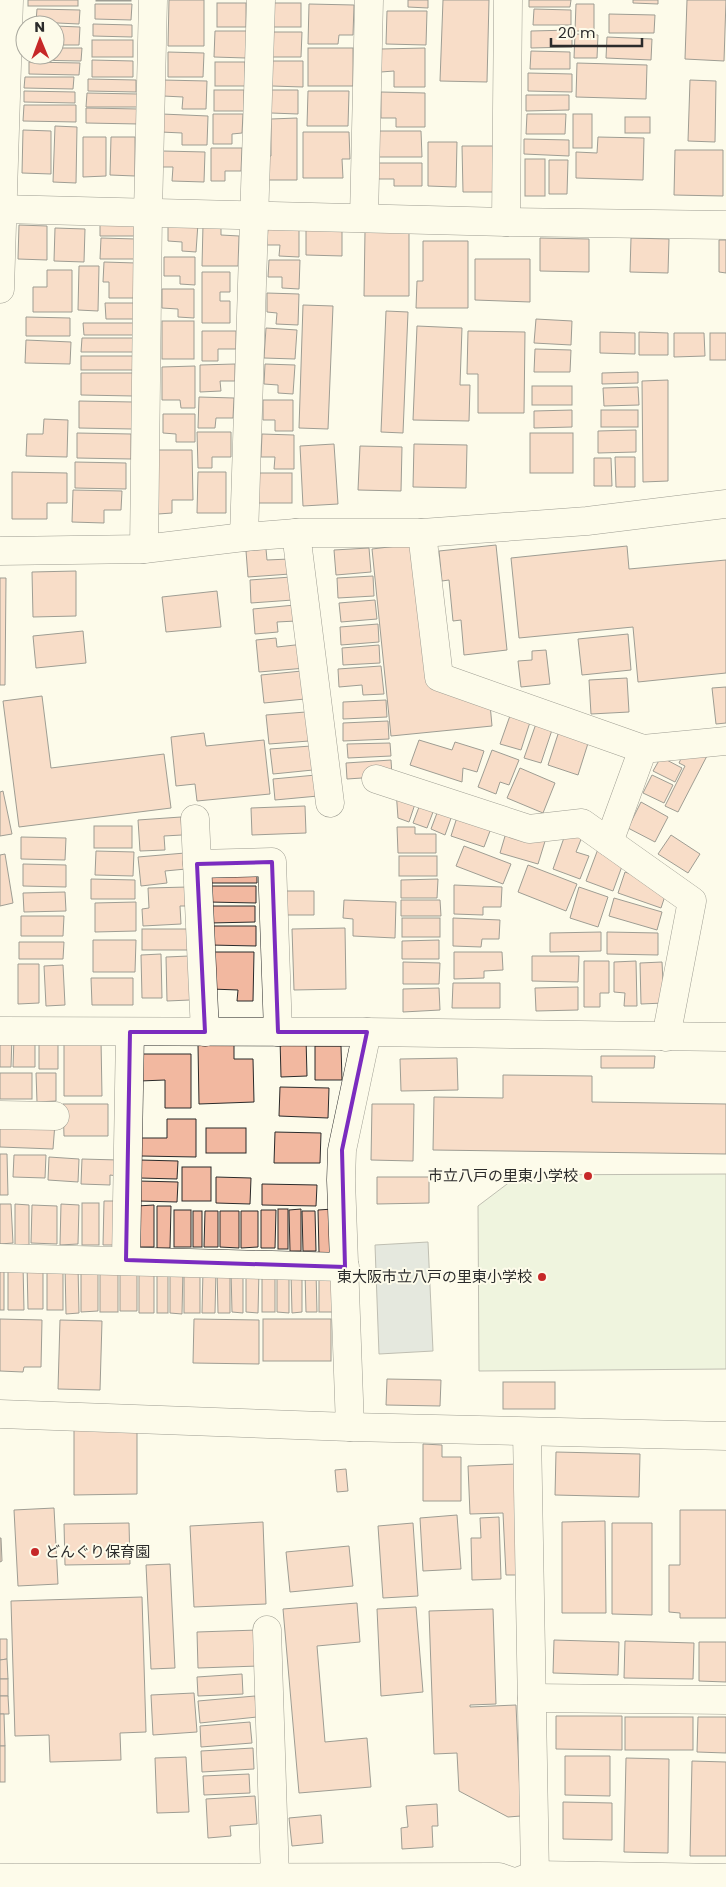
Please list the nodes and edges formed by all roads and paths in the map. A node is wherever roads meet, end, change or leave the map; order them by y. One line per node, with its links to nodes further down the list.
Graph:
1 (8, 0): 6 (street)
2 (154, 0): 7 (street)
3 (261, 0): 8 (street)
4 (369, 0): 9 (street)
5 (508, 0): 10 (street)
6 (2, 209): 7 (street); 12 (street)
7 (148, 213): 8 (street); 17 (street)
8 (255, 216): 9 (street); 16 (street)
9 (364, 218): 10 (street)
10 (506, 222): 11 (street)
11 (726, 225)
12 (0, 290)
13 (726, 504): 15 (street)
14 (296, 533): 15 (street); 16 (street); 22 (street)
15 (422, 533): 20 (street)
16 (244, 537): 17 (street)
17 (144, 549): 18 (street)
18 (0, 550)
19 (726, 741): 20 (street)
20 (643, 750): 24 (street)
21 (376, 779): 24 (street)
22 (330, 803)
23 (195, 819): 25 (street)
24 (609, 842): 31 (street)
25 (197, 864): 28 (street); 29 (street)
26 (0, 1031): 27 (street)
27 (130, 1032): 28 (street); 36 (street)
28 (205, 1032): 29 (street)
29 (278, 1032): 30 (street)
30 (367, 1032): 31 (street); 37 (street)
31 (666, 1036): 32 (street)
32 (726, 1038)
33 (0, 1115): 34 (street)
34 (55, 1116)
35 (0, 1258): 36 (street)
36 (126, 1260): 37 (street)
37 (345, 1267): 39 (street)
38 (0, 1414): 39 (street)
39 (350, 1427): 40 (street)
40 (526, 1432): 41 (street); 43 (street)
41 (726, 1436)
42 (267, 1630): 46 (street)
43 (532, 1698): 44 (street); 48 (street)
44 (726, 1700)
45 (0, 1878): 46 (street)
46 (275, 1878): 48 (street)
47 (726, 1878): 48 (street)
48 (524, 1881)

